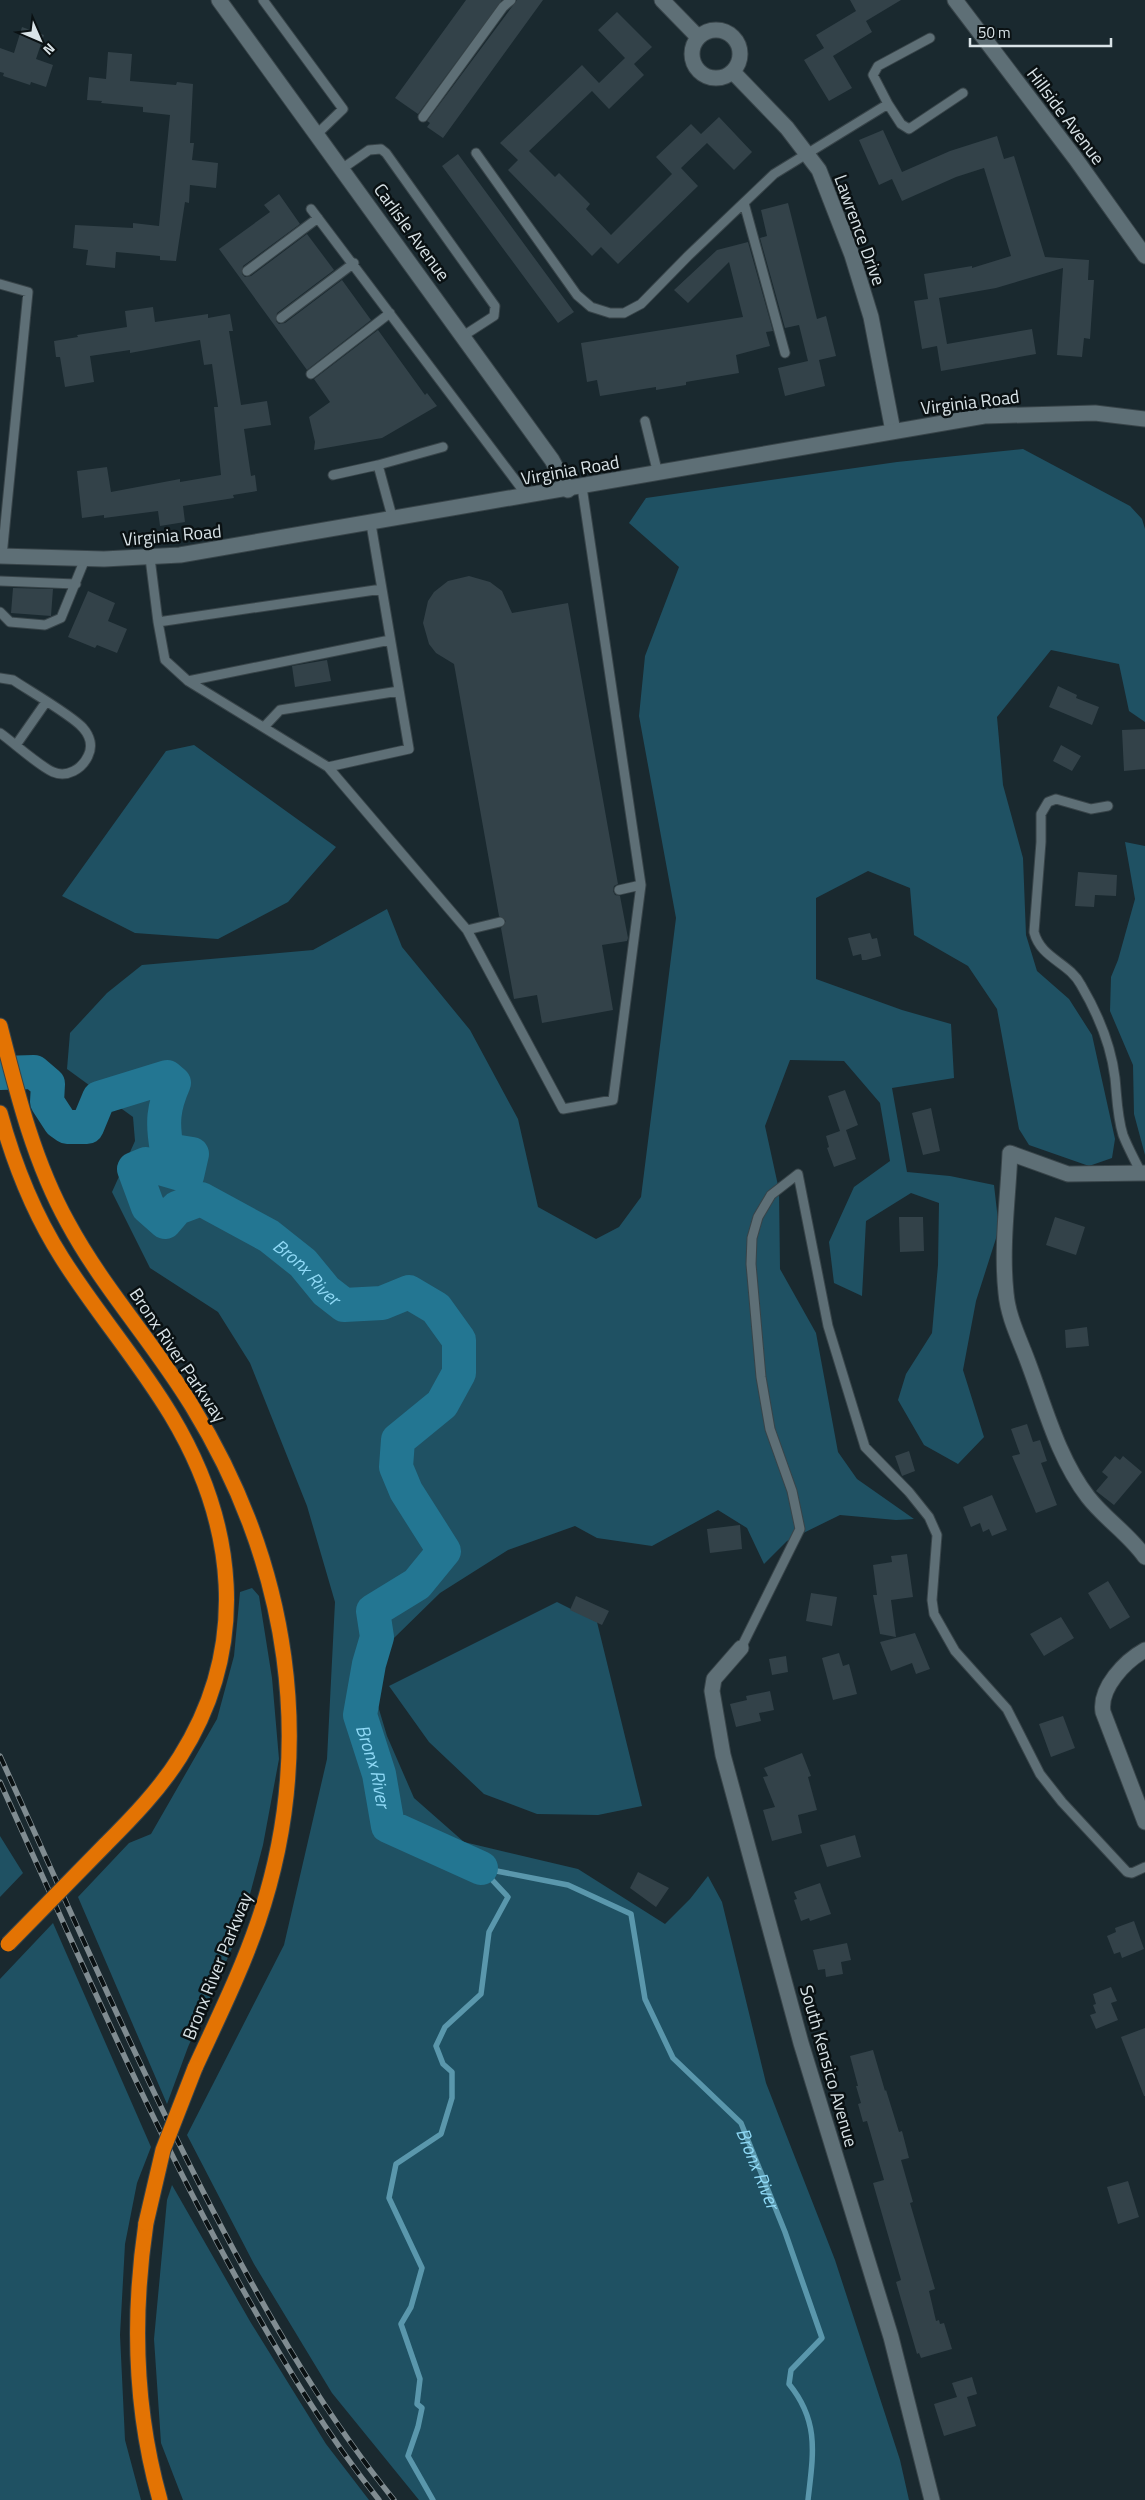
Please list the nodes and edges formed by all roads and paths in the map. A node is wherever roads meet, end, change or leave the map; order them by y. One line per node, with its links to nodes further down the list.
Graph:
1 (219, 0): 12 (street, Carlisle Avenue)
2 (263, 0): 12 (lane)
3 (511, 0): 11 (lane)
4 (662, 0): 6 (street)
5 (955, 0): 19 (street, Hillside Avenue)
6 (698, 37): 8 (street); 8 (street)
7 (930, 38): 10 (lane)
8 (732, 72): 13 (street, Lawrence Drive)
9 (963, 93): 10 (lane)
10 (888, 104): 13 (lane)
11 (423, 117)
12 (317, 134): 15 (street, Carlisle Avenue)
13 (807, 152): 16 (lane); 30 (street, Lawrence Drive)
14 (476, 153): 16 (lane)
15 (343, 168): 25 (street, Carlisle Avenue); 25 (lane)
16 (744, 203): 26 (lane)
17 (311, 209): 18 (lane)
18 (318, 218): 20 (lane); 21 (lane)
19 (1145, 256)
20 (354, 263): 23 (lane); 24 (lane)
21 (247, 271)
22 (0, 284): 39 (lane)
23 (390, 313): 27 (lane); 36 (lane)
24 (281, 318)
25 (463, 336): 35 (street, Carlisle Avenue)
26 (785, 353)
27 (311, 374)
28 (1145, 419): 30 (street, Virginia Road)
29 (645, 421): 33 (lane)
30 (893, 431): 33 (street, Virginia Road)
31 (443, 448): 32 (lane)
32 (378, 465): 34 (lane); 37 (lane)
33 (658, 474): 35 (street, Virginia Road)
34 (333, 475)
35 (575, 488): 36 (street, Virginia Road); 57 (lane)
36 (528, 497): 37 (street, Virginia Road)
37 (393, 520): 38 (street, Virginia Road)
38 (371, 524): 40 (street, Virginia Road); 44 (lane)
39 (1, 556): 41 (street, Virginia Road)
40 (150, 558): 41 (street, Virginia Road); 46 (lane)
41 (85, 559): 43 (lane)
42 (0, 581): 43 (lane)
43 (76, 584): 45 (lane)
44 (382, 589): 46 (lane); 47 (lane)
45 (0, 612)
46 (158, 622): 49 (lane)
47 (390, 640): 49 (lane); 50 (lane)
48 (0, 678): 51 (lane)
49 (188, 681): 52 (lane)
50 (399, 691): 52 (lane); 55 (lane)
51 (46, 702): 54 (lane); 54 (lane)
52 (264, 727): 55 (lane)
53 (0, 733): 54 (lane)
54 (16, 745)
55 (328, 767): 60 (lane)
56 (1108, 806): 63 (lane)
57 (641, 885): 58 (lane); 60 (lane)
58 (619, 890)
59 (500, 922): 60 (lane)
60 (467, 930)
61 (1, 1031): 70 (highway, Bronx River Parkway, bridge)
62 (0, 1114): 69 (highway, bridge)
63 (1143, 1173): 64 (street)
64 (1145, 1557)
65 (741, 1648): 68 (lane); 71 (street, South Kensico Avenue)
66 (1145, 1650): 67 (street)
67 (1145, 1822)
68 (1145, 1868)
69 (4, 1948)
70 (160, 2500)
71 (932, 2500)

